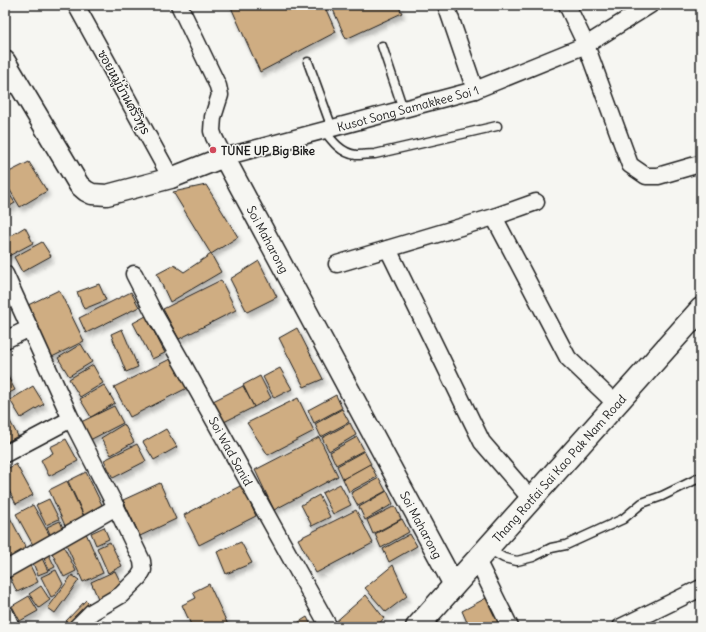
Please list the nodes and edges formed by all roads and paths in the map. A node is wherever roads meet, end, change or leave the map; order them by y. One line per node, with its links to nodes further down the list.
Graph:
1 (76, 5): 17 (street, ซอยหมู่บ้านศรีวิฑูร)
2 (180, 5): 15 (street)
3 (446, 5): 11 (street)
4 (567, 5): 6 (street)
5 (650, 5): 6 (street, Kusot Song Samakkee Soi 1)
6 (586, 45): 11 (street, Kusot Song Samakkee Soi 1); 16 (street)
7 (382, 46): 12 (lane)
8 (5, 61): 10 (street)
9 (308, 62): 14 (lane)
10 (12, 87): 17 (street)
11 (475, 90): 12 (street, Kusot Song Samakkee Soi 1)
12 (403, 109): 14 (street, Kusot Song Samakkee Soi 1)
13 (497, 126): 14 (lane)
14 (328, 129): 15 (street, Kusot Song Samakkee Soi 1)
15 (224, 157): 17 (street); 35 (street, Soi Maharong)
16 (696, 165)
17 (171, 178)
18 (536, 202): 19 (street)
19 (494, 217): 20 (street); 27 (street)
20 (388, 249): 21 (street); 31 (street)
21 (337, 264)
22 (5, 274): 25 (street)
23 (134, 274): 40 (street, Soi Wad Sanid)
24 (699, 314): 27 (main road, Thang Rotfai Sai Kao Pak Nam Road)
25 (30, 328): 26 (street); 28 (street)
26 (5, 340)
27 (616, 404): 31 (main road, Thang Rotfai Sai Kao Pak Nam Road)
28 (71, 419): 29 (street); 32 (street)
29 (5, 454)
30 (701, 477): 33 (lane)
31 (531, 499): 33 (main road, Thang Rotfai Sai Kao Pak Nam Road)
32 (116, 507): 34 (street); 39 (street)
33 (482, 554): 35 (main road, Thang Rotfai Sai Kao Pak Nam Road); 42 (street)
34 (5, 570)
35 (454, 585): 41 (main road, Thang Rotfai Sai Kao Pak Nam Road)
36 (701, 588): 43 (street)
37 (5, 613): 38 (street)
38 (11, 627)
39 (77, 627)
40 (329, 627)
41 (417, 627)
42 (510, 627)
43 (621, 627)

